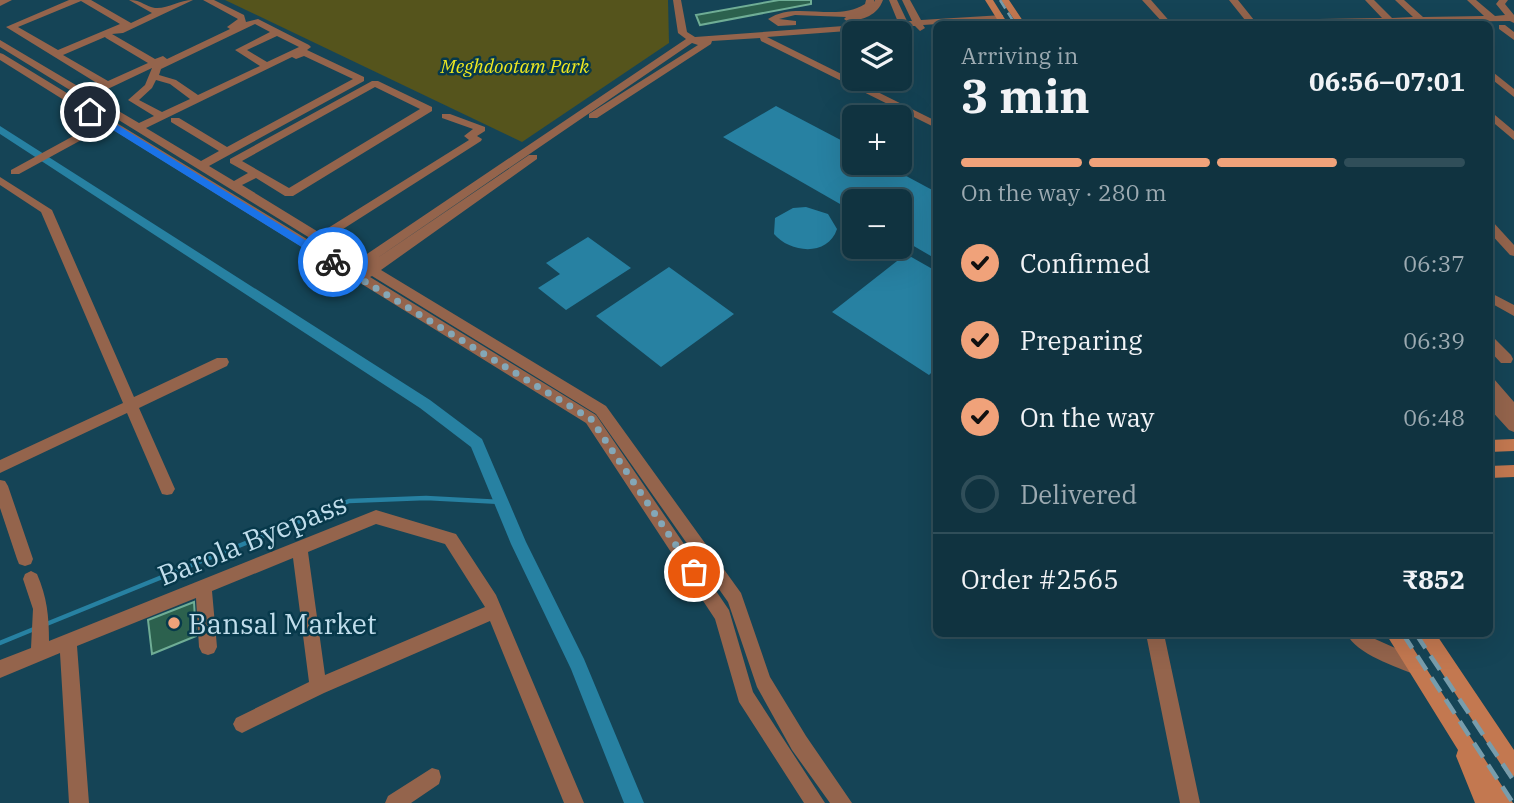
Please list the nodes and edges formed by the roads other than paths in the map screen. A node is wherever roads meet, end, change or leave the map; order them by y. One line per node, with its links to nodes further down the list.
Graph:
1 (8, 0): 21 (street)
2 (77, 0): 39 (street)
3 (85, 0): 39 (street)
4 (133, 0): 5 (street)
5 (187, 0): 47 (street)
6 (207, 0): 54 (street)
7 (677, 0): 50 (street)
8 (870, 0): 22 (street)
9 (879, 0): 22 (street)
10 (893, 0): 25 (street)
11 (906, 0): 38 (street)
12 (989, 0): 26 (main road)
13 (1005, 0): 27 (main road)
14 (1146, 0): 28 (street)
15 (1158, 0): 29 (street)
16 (1233, 0): 30 (street)
17 (1369, 0): 24 (street)
18 (1399, 0): 23 (street)
19 (1471, 0): 33 (street)
20 (1504, 0): 34 (street)
21 (0, 3)
22 (829, 16): 22 (street)
23 (1420, 19): 24 (street); 32 (street)
24 (1389, 20): 31 (street)
25 (903, 21)
26 (1002, 21)
27 (1019, 21)
28 (1166, 21)
29 (1177, 21)
30 (1250, 21)
31 (1372, 21)
32 (1456, 21)
33 (1489, 21)
34 (1512, 21): 35 (street); 42 (street)
35 (1493, 23)
36 (933, 24): 38 (street)
37 (1493, 24): 42 (street)
38 (919, 25): 40 (street); 41 (street)
39 (7, 26): 46 (street)
40 (912, 26)
41 (933, 27)
42 (1502, 27): 48 (street)
43 (842, 31): 50 (street)
44 (278, 32): 55 (street); 55 (street); 57 (street)
45 (842, 32): 49 (street)
46 (0, 34)
47 (108, 36): 53 (street); 54 (street)
48 (1514, 37)
49 (764, 39): 50 (street); 68 (street)
50 (696, 42): 81 (street)
51 (0, 43): 56 (street)
52 (0, 56): 61 (street)
53 (61, 57): 56 (street); 59 (street)
54 (155, 63): 59 (street)
55 (267, 66): 62 (street)
56 (39, 67): 61 (street)
57 (153, 76): 62 (street); 63 (street)
58 (1493, 76): 60 (street)
59 (108, 85): 61 (street)
60 (1514, 94)
61 (79, 99): 66 (street)
62 (197, 99): 63 (street)
63 (161, 116): 69 (street)
64 (446, 116): 79 (street)
65 (1493, 117): 70 (street)
66 (113, 119): 69 (street); 73 (street); 81 (street)
67 (175, 120): 69 (street); 71 (street); 71 (street)
68 (933, 124)
69 (144, 130): 72 (street)
70 (1514, 138)
71 (226, 151): 72 (street)
72 (202, 165): 77 (street)
73 (15, 172)
74 (256, 173): 76 (street); 76 (street); 77 (street)
75 (0, 180): 89 (street)
76 (268, 180): 77 (street)
77 (240, 189): 79 (street)
78 (1493, 229): 80 (street)
79 (320, 238): 81 (street)
80 (1514, 252)
81 (361, 271): 121 (street); 122 (street)
82 (1493, 298): 83 (street)
83 (1514, 311)
84 (1493, 344): 85 (street)
85 (1510, 354)
86 (222, 362): 89 (street)
87 (1493, 387): 90 (street)
88 (1493, 402): 91 (street)
89 (129, 406): 94 (street); 98 (street)
90 (1514, 411)
91 (1514, 426)
92 (1514, 445): 93 (main road)
93 (1493, 446)
94 (0, 467)
95 (1514, 471): 96 (main road)
96 (1493, 472)
97 (0, 486): 100 (street)
98 (167, 489)
99 (300, 549): 102 (street, Barola Byepass); 103 (street, Barola Byepass); 113 (street)
100 (25, 559)
101 (31, 579): 109 (street)
102 (203, 587): 108 (street, Barola Byepass); 110 (street)
103 (495, 611): 113 (street); 120 (street, Barola Byepass)
104 (1156, 637): 123 (street)
105 (1360, 637): 111 (street)
106 (1397, 637): 111 (main road)
107 (1428, 637): 116 (main road)
108 (68, 641): 109 (street, Barola Byepass); 118 (street)
109 (40, 647): 112 (street, Barola Byepass)
110 (208, 647)
111 (1416, 666): 114 (main road)
112 (0, 669)
113 (318, 687): 115 (street)
114 (1449, 718): 124 (main road); 125 (main road)
115 (242, 724)
116 (1514, 766)
117 (432, 777): 119 (street)
118 (79, 803)
119 (395, 803)
120 (575, 803)
121 (816, 803)
122 (842, 803)
123 (1190, 803)
124 (1485, 803)
125 (1503, 803)

